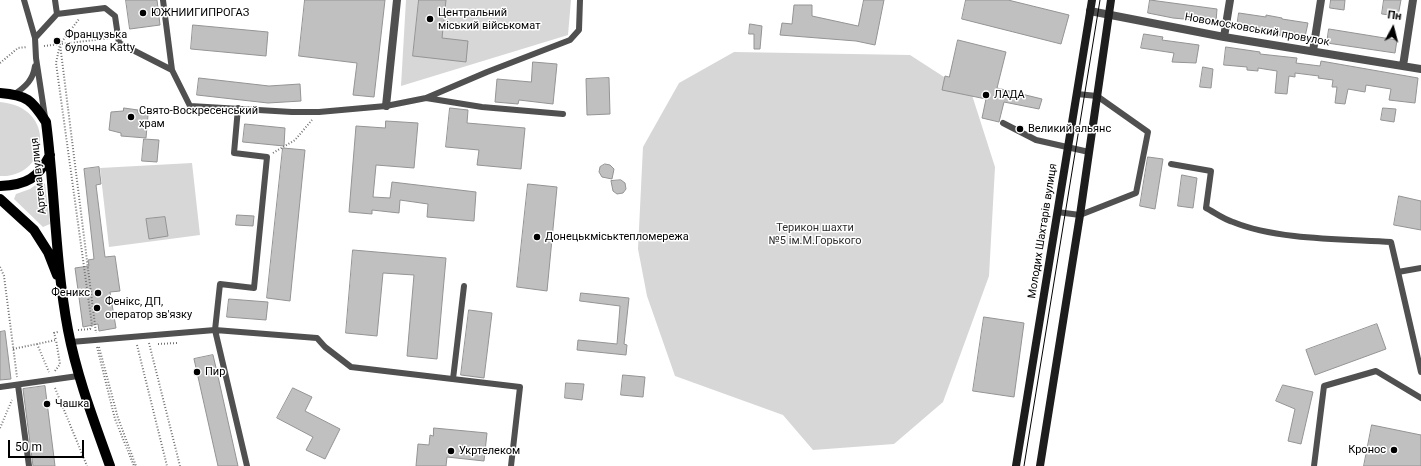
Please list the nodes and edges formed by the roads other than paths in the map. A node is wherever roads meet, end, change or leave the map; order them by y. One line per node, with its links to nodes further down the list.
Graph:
1 (24, 0): 15 (lane)
2 (55, 0): 12 (lane)
3 (163, 0): 20 (lane)
4 (397, 0): 26 (street)
5 (580, 0): 25 (lane)
6 (1092, 0): 11 (main road, Молодих Шахтарів вулиця)
7 (1111, 0): 13 (main road)
8 (1230, 0): 14 (street)
9 (1321, 0): 16 (street)
10 (1414, 0): 18 (street)
11 (1090, 11): 13 (street, Новомосковський провулок); 23 (main road, Молодих Шахтарів вулиця)
12 (57, 14): 15 (lane); 20 (lane)
13 (1109, 14): 14 (street, Новомосковський провулок); 24 (main road)
14 (1224, 37): 16 (street, Новомосковський провулок)
15 (35, 38): 17 (lane)
16 (1313, 51): 18 (street, Новомосковський провулок)
17 (36, 58): 22 (lane); 29 (lane)
18 (1403, 66): 19 (street, Новомосковський провулок)
19 (1421, 69)
20 (172, 70): 27 (lane)
21 (0, 93): 22 (main road, Артема вулиця)
22 (15, 94): 29 (main road, Артема вулиця)
23 (1076, 94): 24 (lane); 31 (main road, Молодих Шахтарів вулиця)
24 (1097, 96): 32 (main road); 38 (lane)
25 (426, 98): 26 (lane); 28 (lane)
26 (386, 106): 27 (lane)
27 (238, 108): 43 (lane)
28 (563, 114)
29 (46, 122): 33 (main road, Артема вулиця)
30 (1003, 123): 31 (lane)
31 (1068, 148): 32 (lane); 37 (main road, Молодих Шахтарів вулиця)
32 (1089, 152): 38 (main road)
33 (50, 155): 35 (main road); 41 (main road, Артема вулиця)
34 (1171, 164): 40 (lane)
35 (0, 186)
36 (0, 199): 41 (main road, Артема вулиця)
37 (1057, 212): 38 (lane); 55 (main road, Молодих Шахтарів вулиця)
38 (1080, 215): 56 (main road)
39 (1421, 268): 40 (lane)
40 (1398, 272): 45 (lane)
41 (61, 286): 44 (main road, Артема вулиця)
42 (464, 286): 47 (lane)
43 (215, 330): 44 (lane); 47 (lane); 53 (lane)
44 (71, 342): 46 (main road, Артема вулиця)
45 (1421, 372)
46 (78, 376): 48 (lane); 52 (main road, Артема вулиця)
47 (453, 379): 54 (lane)
48 (18, 385): 49 (lane); 51 (lane)
49 (0, 387)
50 (1421, 398): 57 (lane)
51 (29, 466)
52 (110, 466)
53 (246, 466)
54 (511, 466)
55 (1016, 466)
56 (1040, 466)
57 (1314, 466)

